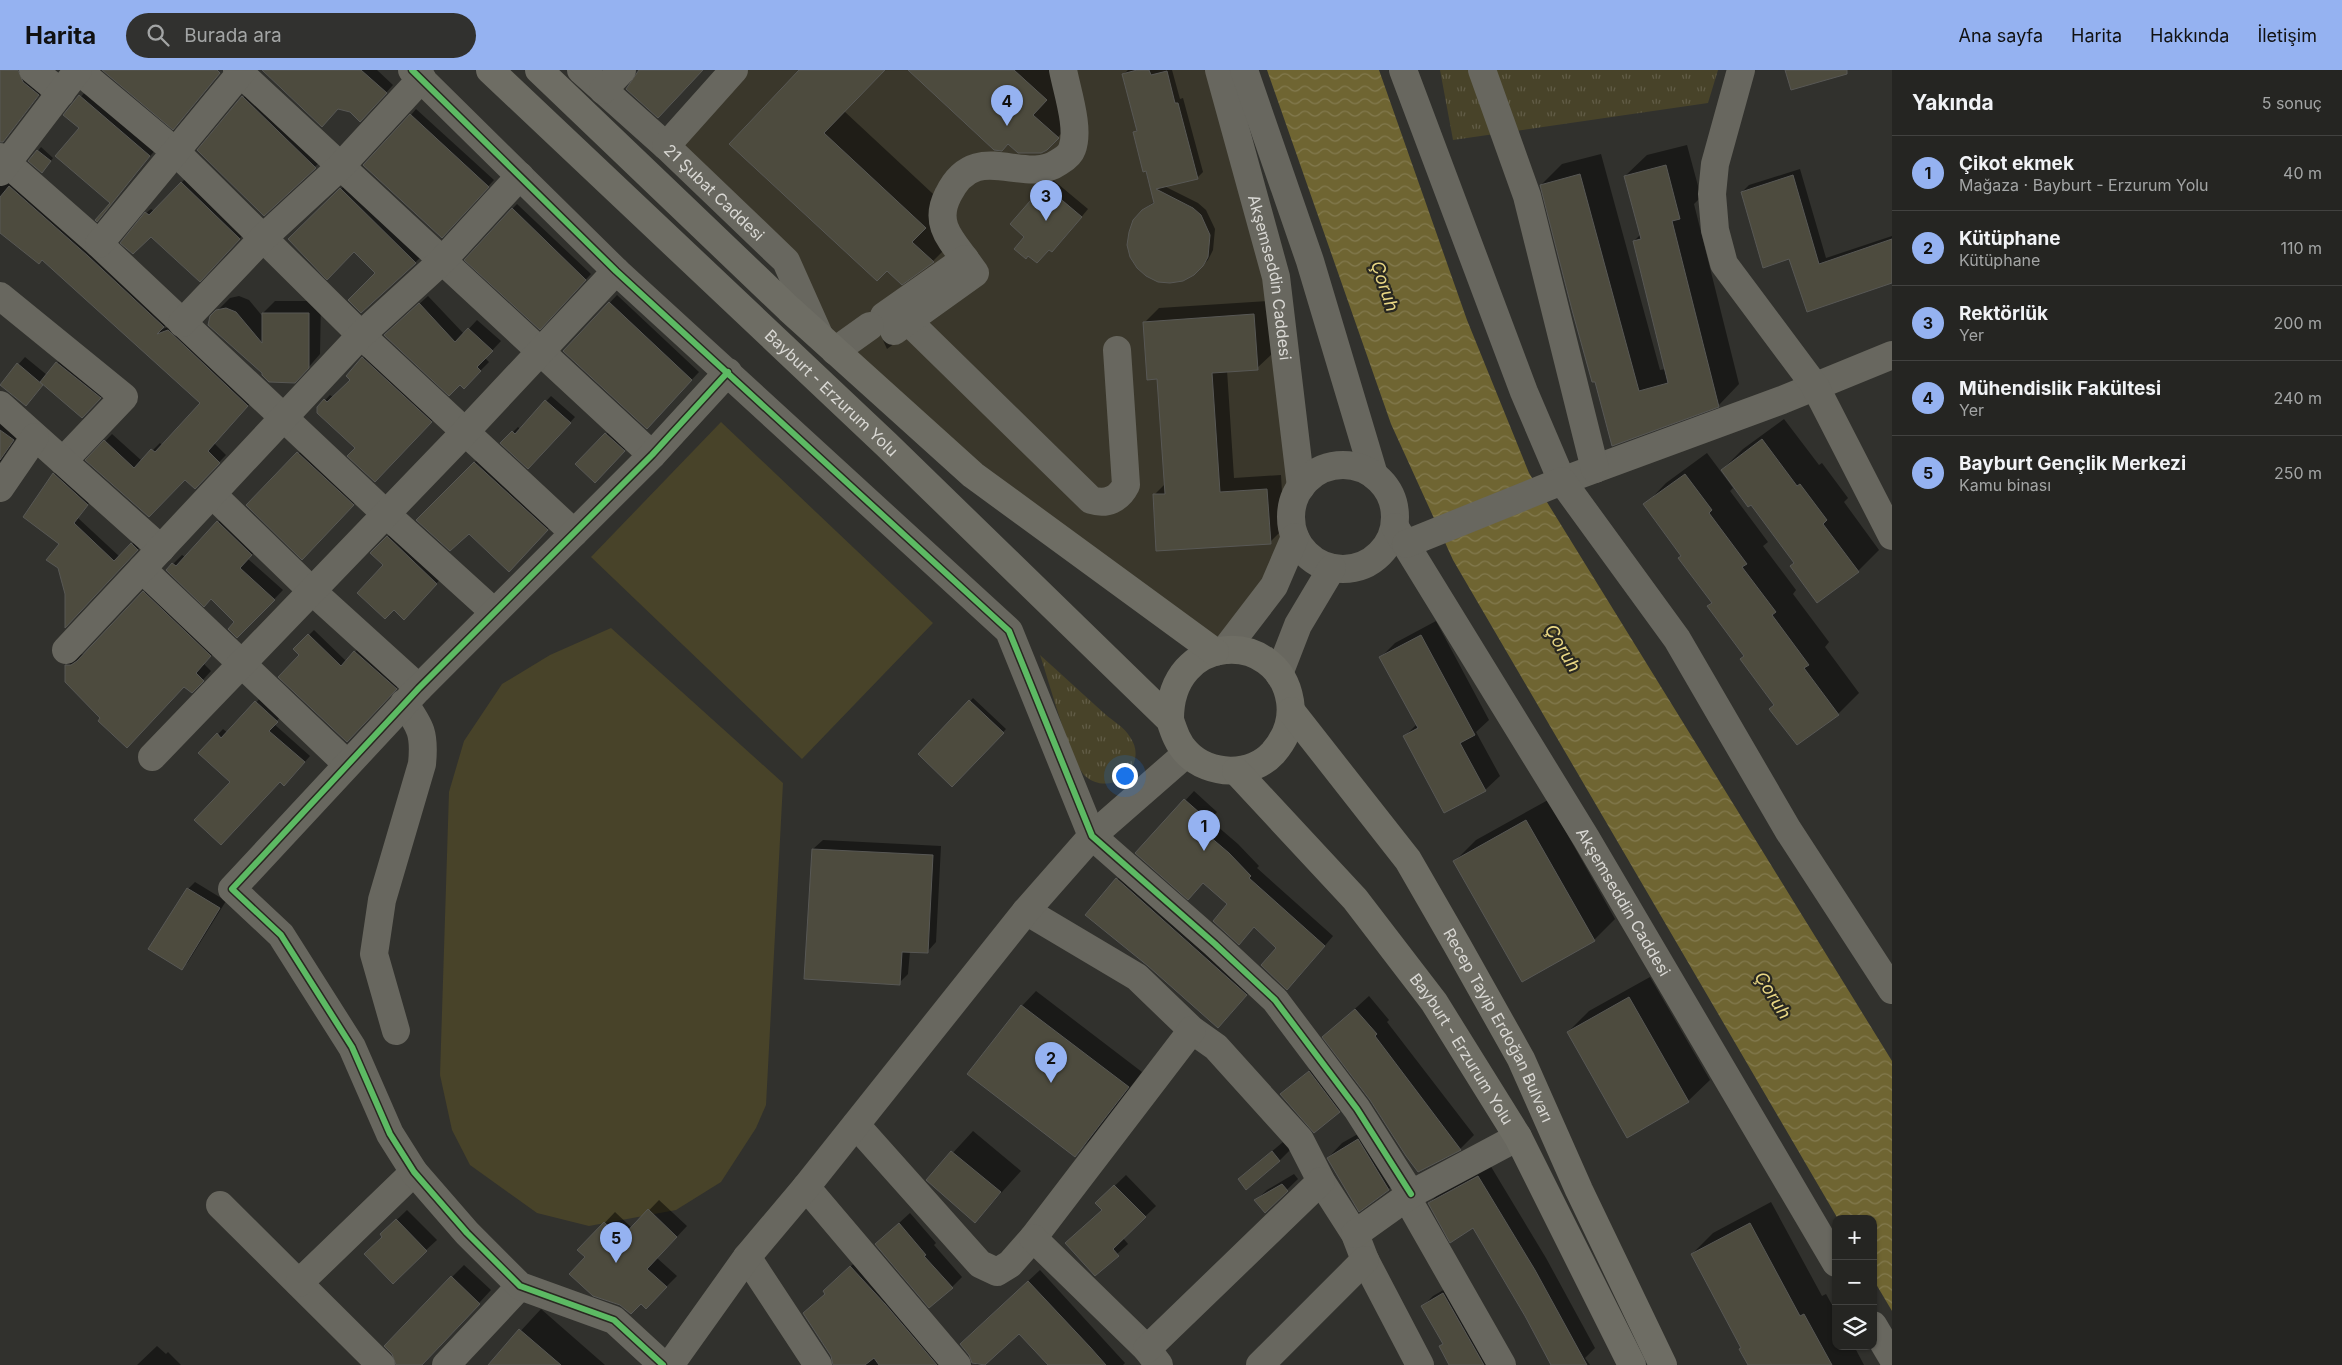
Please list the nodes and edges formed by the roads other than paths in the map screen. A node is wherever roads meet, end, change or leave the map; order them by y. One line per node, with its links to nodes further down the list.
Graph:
1 (33, 70): 17 (street)
2 (78, 70): 17 (street); 19 (street)
3 (490, 70): 65 (highway, Bayburt - Erzurum Yolu)
4 (539, 70): 31 (highway, Bayburt - Erzurum Yolu)
5 (581, 70): 16 (street, 21 Şubat Caddesi)
6 (622, 70): 16 (street)
7 (734, 70): 18 (street)
8 (1063, 70): 29 (street)
9 (1219, 70): 46 (street, Akşemseddin Caddesi)
10 (1244, 70): 44 (street, Akşemseddin Caddesi)
11 (1403, 70): 45 (street)
12 (1482, 70): 43 (street)
13 (1741, 70): 36 (street)
14 (240, 71): 19 (street); 21 (street)
15 (417, 74): 21 (street); 22 (street)
16 (602, 90): 18 (street, 21 Şubat Caddesi)
17 (61, 93): 20 (street)
18 (666, 146): 31 (street, 21 Şubat Caddesi)
19 (177, 152): 23 (street); 24 (street)
20 (2, 164): 24 (street)
21 (340, 166): 23 (street); 25 (street)
22 (520, 176): 25 (street); 26 (street)
23 (263, 238): 28 (street); 30 (street)
24 (99, 244): 28 (street)
25 (442, 261): 30 (street); 33 (street)
26 (616, 271): 33 (street); 35 (street)
27 (0, 296): 42 (street)
28 (182, 323): 38 (street)
29 (889, 324): 31 (street); 32 (street)
30 (362, 335): 38 (street); 39 (street)
31 (835, 350): 60 (highway, Bayburt - Erzurum Yolu)
32 (1118, 350)
33 (542, 351): 39 (street); 41 (street)
34 (1892, 355): 36 (street)
35 (728, 372): 41 (street); 70 (street)
36 (1815, 386): 43 (street); 53 (street)
37 (0, 406): 40 (street)
38 (286, 418): 48 (street); 49 (street)
39 (465, 432): 49 (street); 50 (street)
40 (35, 436): 42 (street); 47 (street)
41 (652, 455): 50 (street)
42 (63, 462): 54 (street)
43 (1595, 469): 45 (street)
44 (1374, 475): 46 (street, Akşemseddin Caddesi); 51 (street, Akşemseddin Caddesi)
45 (1554, 483): 51 (street); 72 (street)
46 (1301, 487): 52 (street, Akşemseddin Caddesi)
47 (0, 488)
48 (213, 495): 54 (street); 57 (street)
49 (386, 514): 57 (street); 58 (street)
50 (574, 533): 58 (street)
51 (1409, 535): 55 (street, Akşemseddin Caddesi); 86 (street, Akşemseddin Caddesi)
52 (1295, 536): 55 (street, Akşemseddin Caddesi); 60 (street, Akşemseddin Caddesi)
53 (1892, 536)
54 (161, 549): 56 (street)
55 (1332, 568): 62 (street)
56 (142, 569): 59 (street); 61 (street)
57 (312, 591): 61 (street); 63 (street)
58 (494, 612): 63 (street)
59 (66, 650)
60 (1220, 651): 62 (highway, Bayburt - Erzurum Yolu); 65 (highway, Bayburt - Erzurum Yolu)
61 (242, 663): 67 (street); 68 (street)
62 (1280, 674): 64 (highway, Bayburt - Erzurum Yolu)
63 (411, 695): 68 (street); 74 (street)
64 (1291, 711): 69 (highway, Bayburt - Erzurum Yolu); 102 (highway, Recep Tayip Erdoğan Bulvarı)
65 (1170, 720): 66 (highway, Bayburt - Erzurum Yolu)
66 (1187, 753): 69 (highway, Bayburt - Erzurum Yolu); 70 (street)
67 (152, 757)
68 (347, 764): 77 (street)
69 (1236, 771): 76 (highway, Bayburt - Erzurum Yolu)
70 (1092, 836): 71 (street); 80 (street)
71 (1026, 910): 73 (street); 75 (street)
72 (1889, 978)
73 (1192, 1030): 78 (street); 83 (street)
74 (396, 1031)
75 (856, 1125): 79 (street); 83 (street)
76 (1518, 1137): 80 (street); 101 (highway, Bayburt - Erzurum Yolu)
77 (414, 1172): 87 (street); 88 (street)
78 (1322, 1181): 82 (street); 91 (street)
79 (806, 1187): 84 (street); 97 (street)
80 (1409, 1196): 82 (street); 100 (street)
81 (220, 1205): 87 (street)
82 (1355, 1234): 85 (street)
83 (1033, 1238): 91 (street)
84 (747, 1256): 95 (street); 96 (street)
85 (1365, 1260): 98 (street); 99 (street)
86 (1834, 1260)
87 (299, 1283): 92 (street)
88 (520, 1286): 93 (street); 94 (street)
89 (1877, 1332): 90 (street)
90 (1892, 1356)
91 (1153, 1357)
92 (381, 1365)
93 (446, 1365)
94 (663, 1365)
95 (670, 1365)
96 (818, 1365)
97 (957, 1365)
98 (1260, 1365)
99 (1420, 1365)
100 (1502, 1365)
101 (1632, 1365)
102 (1662, 1365)

